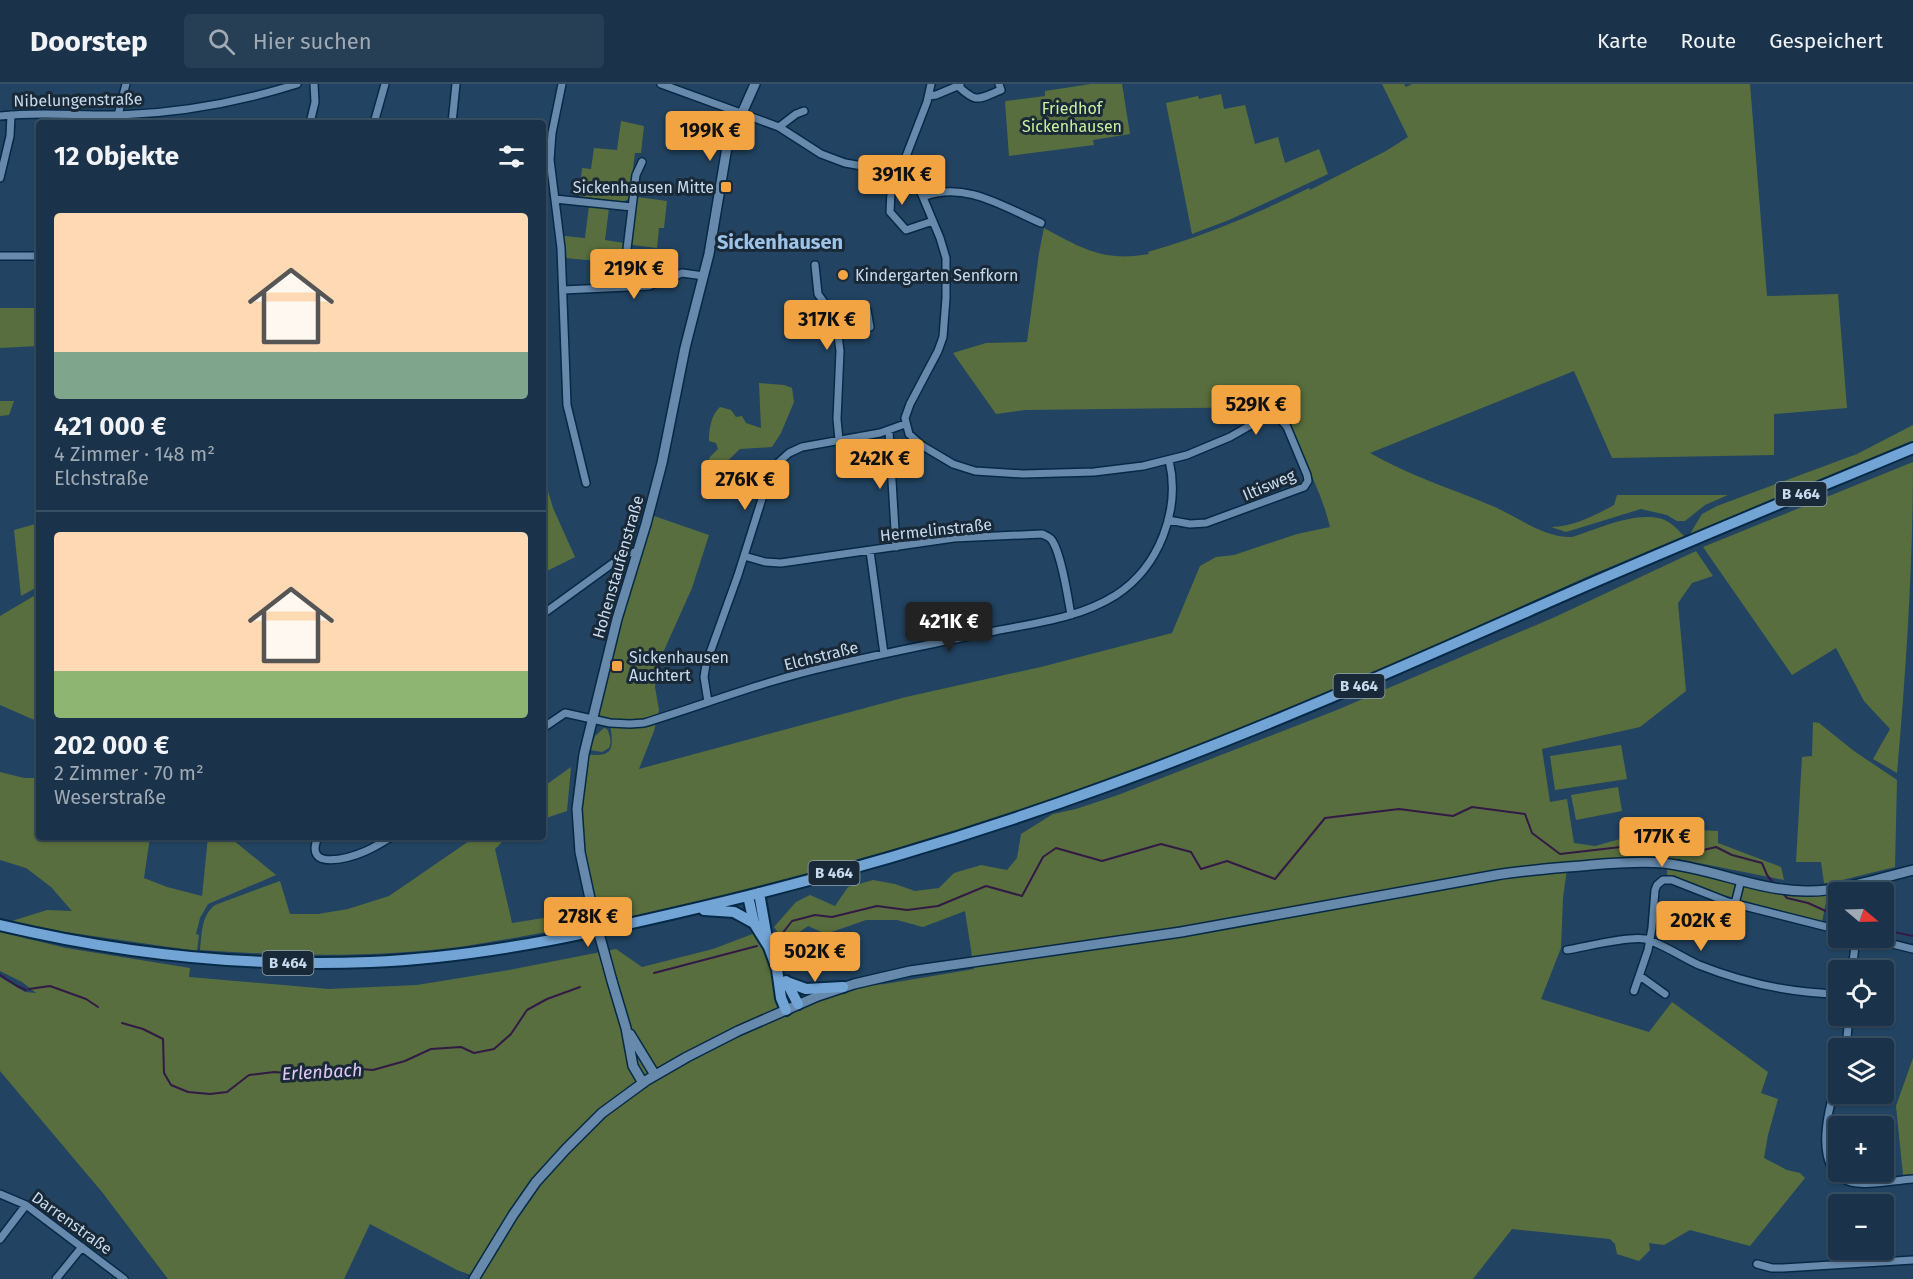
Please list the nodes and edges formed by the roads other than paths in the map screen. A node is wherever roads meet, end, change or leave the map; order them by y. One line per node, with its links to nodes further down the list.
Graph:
1 (126, 84): 16 (street)
2 (297, 84): 16 (street, Nibelungenstraße)
3 (314, 84): 19 (street)
4 (385, 84): 20 (street)
5 (456, 84): 21 (street)
6 (562, 84): 28 (street)
7 (661, 84): 14 (street)
8 (755, 84): 14 (street, Hohenstaufenstraße)
9 (931, 84): 12 (street)
10 (999, 84): 11 (street)
11 (960, 85): 12 (street)
12 (929, 96): 24 (street)
13 (804, 111): 22 (street)
14 (742, 114): 22 (street); 36 (street, Hohenstaufenstraße)
15 (11, 115): 16 (street, Nibelungenstraße); 17 (street, Nibelungenstraße); 26 (street)
16 (118, 115): 18 (street)
17 (0, 116)
18 (117, 120)
19 (311, 120)
20 (375, 120)
21 (452, 120)
22 (779, 128): 25 (street)
23 (642, 162): 29 (street)
24 (902, 167): 25 (street); 27 (street)
25 (892, 171): 30 (street)
26 (0, 174)
27 (923, 197): 30 (street); 31 (street)
28 (555, 199): 29 (street); 37 (street)
29 (632, 207): 32 (street)
30 (933, 220): 40 (street)
31 (1041, 223)
32 (627, 249)
33 (0, 256): 34 (street)
34 (36, 256)
35 (815, 265): 38 (street)
36 (704, 276): 37 (street); 49 (street, Hohenstaufenstraße)
37 (563, 290): 45 (street)
38 (836, 319): 39 (street); 42 (street)
39 (870, 327)
40 (905, 424): 41 (street); 44 (street)
41 (889, 430): 42 (street); 47 (street)
42 (839, 440): 50 (street)
43 (1913, 448): 61 (main road, B 464)
44 (1170, 460): 46 (street, Elchstraße); 46 (street, Iltisweg)
45 (586, 483)
46 (1168, 520): 52 (street, Elchstraße)
47 (896, 547): 48 (street, Hermelinstraße); 52 (street, Hermelinstraße)
48 (870, 551): 50 (street, Hermelinstraße); 53 (street)
49 (638, 552): 51 (street); 55 (street, Hohenstaufenstraße)
50 (744, 556): 54 (street)
51 (546, 612)
52 (1071, 615): 53 (street, Elchstraße)
53 (884, 654): 54 (street, Elchstraße)
54 (708, 702): 55 (street, Elchstraße)
55 (593, 720): 56 (street, Elchstraße); 81 (street, Hohenstaufenstraße, bridge)
56 (546, 726)
57 (317, 840): 58 (street)
58 (386, 840)
59 (1913, 870): 60 (street)
60 (1741, 880): 62 (street); 75 (street)
61 (754, 894): 63 (main road, B 464); 64 (main road); 69 (main road)
62 (1736, 904): 66 (street); 67 (street)
63 (689, 910): 64 (main road); 65 (main road, B 464)
64 (754, 923): 69 (main road)
65 (0, 925)
66 (1828, 927)
67 (1650, 941): 71 (street); 73 (street); 77 (street)
68 (1894, 944): 70 (street)
69 (769, 947): 72 (main road)
70 (1913, 948)
71 (1567, 950)
72 (777, 969): 74 (main road); 80 (main road)
73 (1640, 976): 76 (street); 78 (street)
74 (787, 982): 75 (main road); 79 (main road)
75 (843, 987): 79 (street)
76 (1634, 991)
77 (1828, 993)
78 (1665, 994)
79 (798, 1004): 80 (street)
80 (786, 1010): 82 (street)
81 (626, 1028): 82 (street, Hohenstaufenstraße); 83 (street, Hohenstaufenstraße)
82 (655, 1075): 83 (street)
83 (643, 1083): 94 (street)
84 (1830, 1104): 85 (street)
85 (1913, 1179)
86 (0, 1194): 87 (street, Darrenstraße)
87 (26, 1205): 88 (street); 89 (street, Darrenstraße)
88 (0, 1239)
89 (82, 1247): 92 (street); 93 (street, Darrenstraße)
90 (1913, 1260): 91 (street)
91 (1757, 1264)
92 (56, 1279)
93 (124, 1279)
94 (474, 1279)

